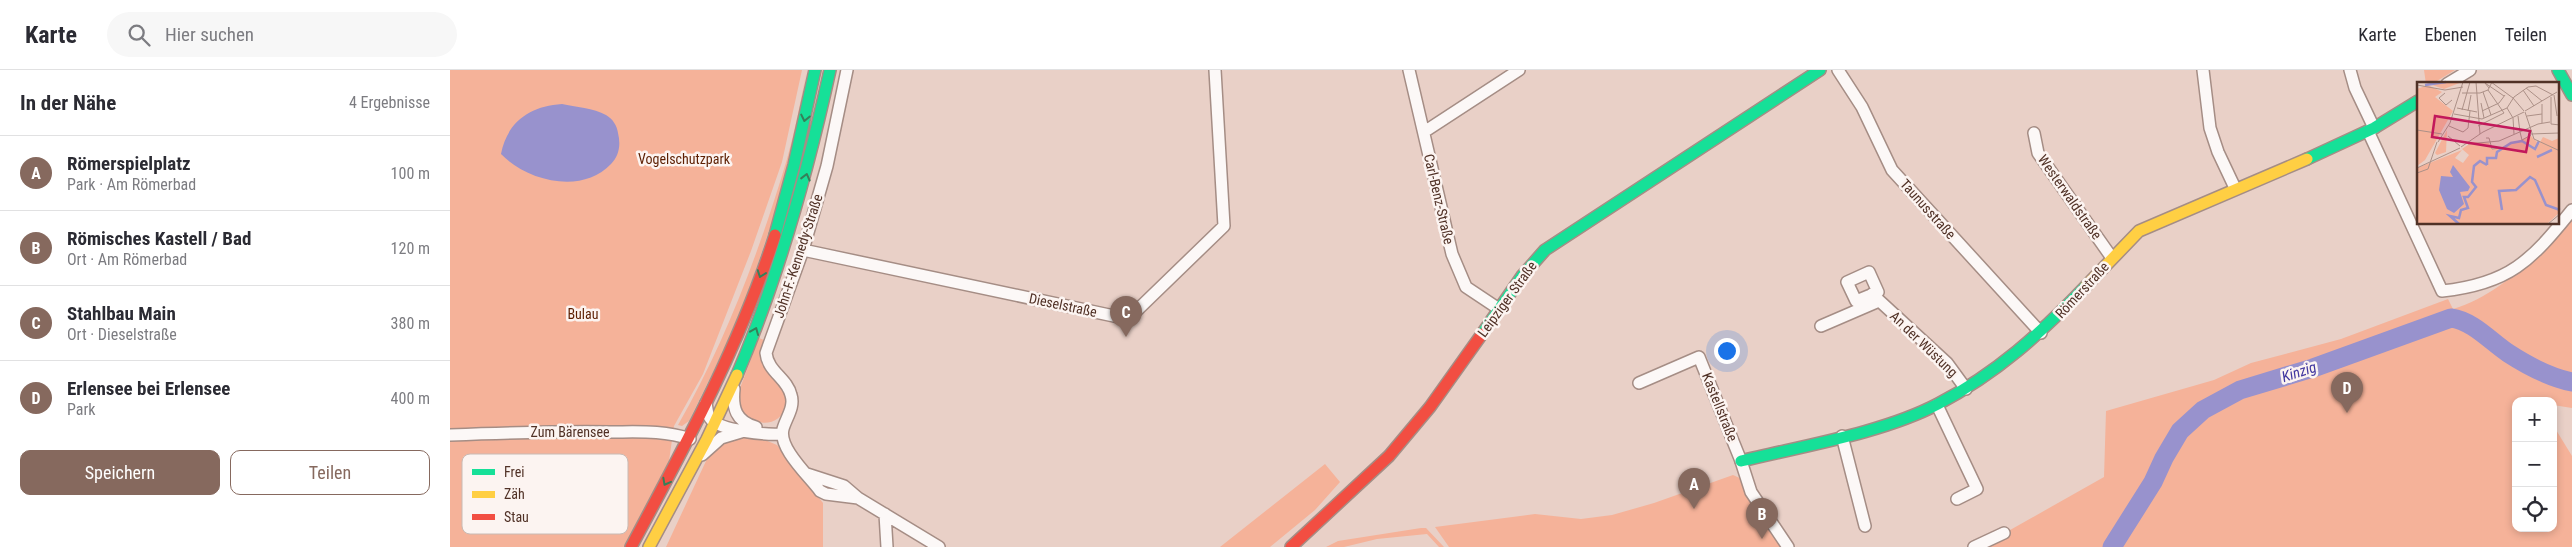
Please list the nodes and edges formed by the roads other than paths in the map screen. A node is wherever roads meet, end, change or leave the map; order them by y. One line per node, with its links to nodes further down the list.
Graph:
1 (815, 70): 31 (main road, one-way to 31)
2 (830, 70): 28 (main road, one-way to 2)
3 (847, 70): 23 (street, John-F.-Kennedy-Straße)
4 (1215, 70): 23 (street, Dieselstraße)
5 (1409, 70): 17 (street, Carl-Benz-Straße)
6 (1519, 70): 17 (street)
7 (1820, 70): 25 (main road, Leipziger Straße)
8 (1838, 70): 27 (street, Taunusstraße)
9 (2202, 70): 19 (street)
10 (2350, 70): 16 (street)
11 (2470, 70): 13 (street)
12 (2558, 70): 14 (main road)
13 (2450, 82)
14 (2572, 95)
15 (2417, 102): 16 (main road, Römerstraße)
16 (2371, 130): 19 (main road, Römerstraße); 22 (street)
17 (1424, 132): 25 (street, Carl-Benz-Straße)
18 (2034, 133): 24 (street, Westerwaldstraße)
19 (2235, 188): 24 (main road, Römerstraße)
20 (2572, 210): 21 (street)
21 (2560, 223)
22 (2558, 225)
23 (803, 250): 35 (street, John-F.-Kennedy-Straße)
24 (2112, 258): 27 (main road, Römerstraße)
25 (1499, 309): 49 (main road, Leipziger Straße)
26 (1821, 326): 30 (street, An der Wüstung)
27 (2041, 333): 30 (main road, Römerstraße)
28 (736, 376): 33 (main road); 35 (street)
29 (1639, 383): 39 (street, Kastellstraße)
30 (1966, 389): 32 (main road, Römerstraße)
31 (706, 403): 33 (street); 38 (main road)
32 (1937, 405): 37 (main road, Römerstraße); 41 (street)
33 (715, 423): 34 (street); 38 (street); 40 (main road)
34 (744, 431): 35 (street); 40 (street)
35 (782, 434): 42 (street)
36 (450, 435): 38 (street, Zum Bärensee)
37 (1842, 436): 39 (main road, Römerstraße); 43 (street)
38 (690, 439): 40 (street); 45 (main road, one-way to 45)
39 (1741, 461): 50 (street)
40 (691, 467): 46 (main road)
41 (1957, 499)
42 (886, 514): 47 (street); 48 (street)
43 (1865, 526)
44 (2004, 533): 51 (street)
45 (631, 547)
46 (650, 547)
47 (887, 547)
48 (939, 547)
49 (1291, 547)
50 (1788, 547)
51 (1974, 547)

